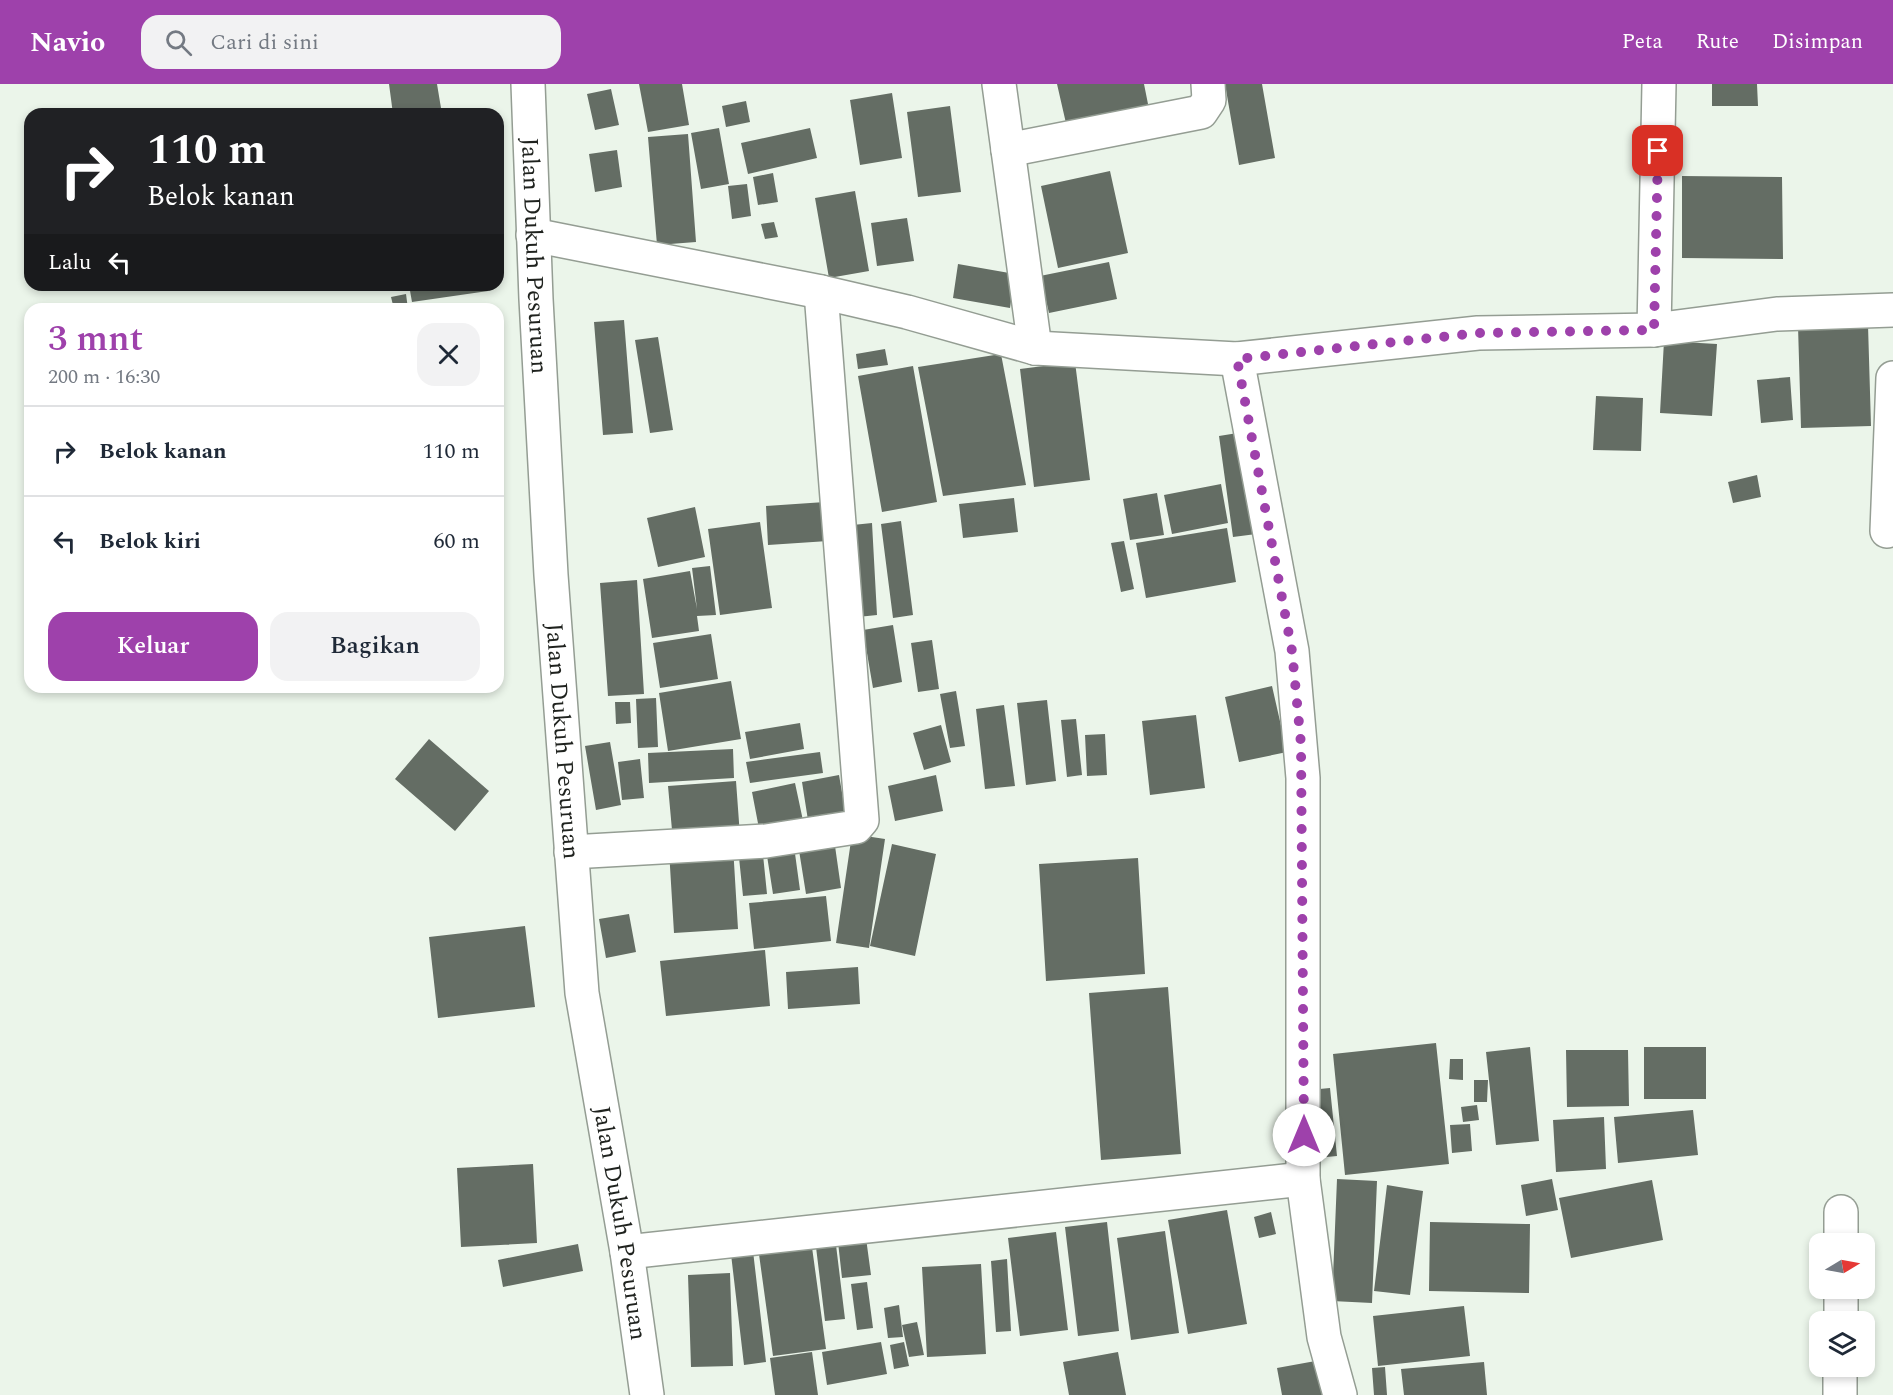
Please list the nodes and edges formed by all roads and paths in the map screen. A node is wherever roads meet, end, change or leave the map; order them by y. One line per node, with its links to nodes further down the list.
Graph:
1 (528, 84): 6 (street, Jalan Dukuh Pesuruan)
2 (999, 84): 5 (street)
3 (1208, 84): 5 (street)
4 (1659, 84): 9 (street)
5 (1008, 150): 10 (street)
6 (533, 236): 7 (street); 14 (street, Jalan Dukuh Pesuruan)
7 (821, 292): 10 (street); 14 (street)
8 (1893, 310): 9 (street)
9 (1654, 330): 11 (street)
10 (1035, 348): 11 (street)
11 (1237, 359): 15 (street)
12 (1893, 378): 13 (street)
13 (1887, 531)
14 (571, 852): 16 (street, Jalan Dukuh Pesuruan)
15 (1304, 1179): 16 (street); 19 (street)
16 (627, 1252): 18 (street, Jalan Dukuh Pesuruan)
17 (1840, 1377): 20 (street)
18 (647, 1395)
19 (1340, 1395)
20 (1840, 1395)

